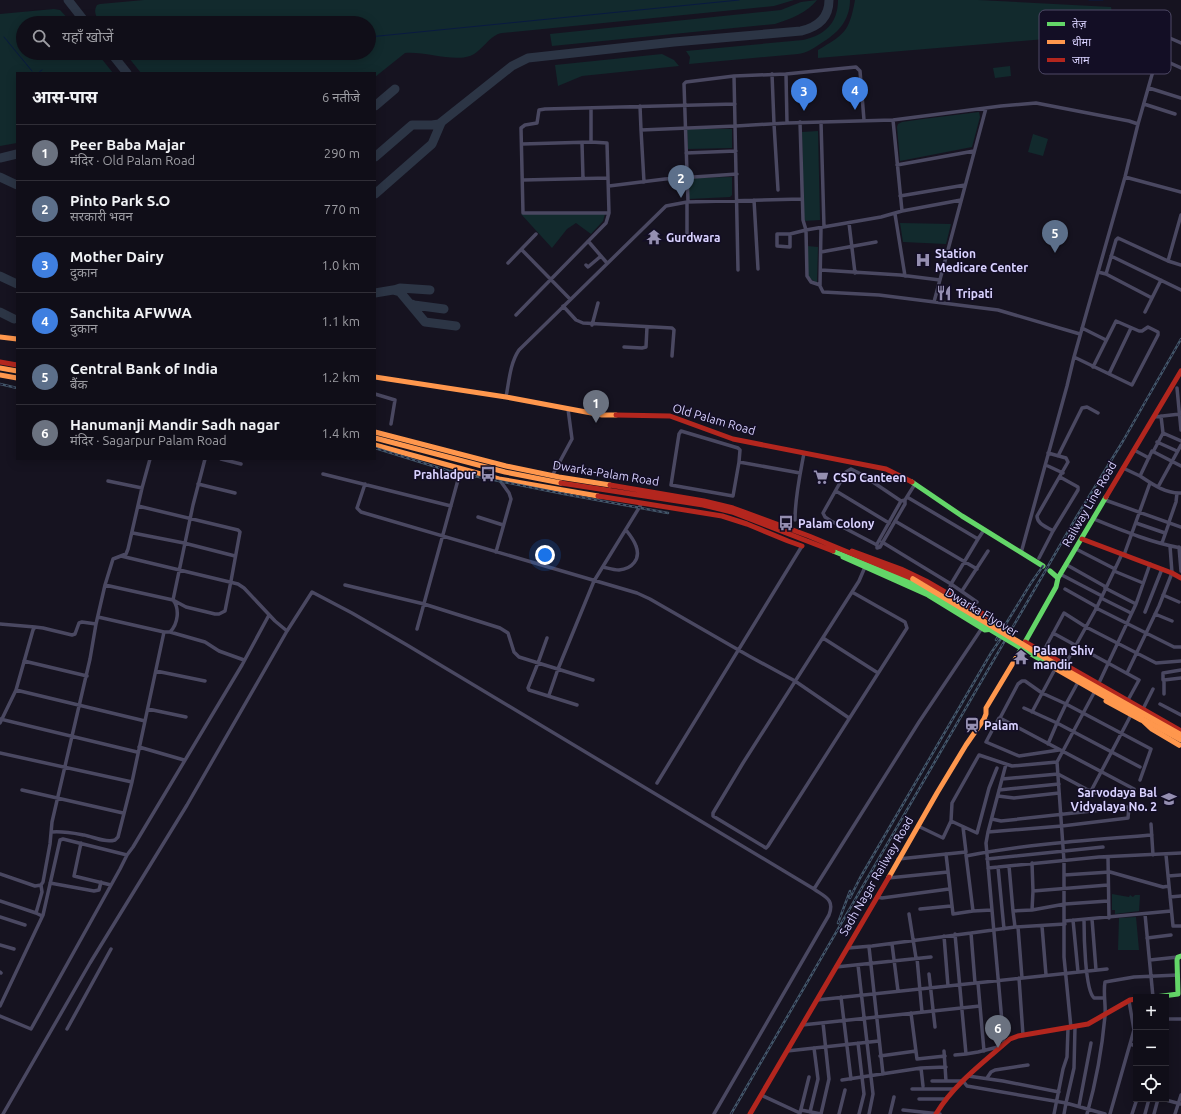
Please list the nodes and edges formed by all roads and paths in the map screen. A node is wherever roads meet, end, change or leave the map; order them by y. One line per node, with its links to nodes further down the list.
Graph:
1 (1171, 39): 2 (street)
2 (1181, 43)
3 (1171, 63): 4 (street)
4 (1181, 68)
5 (772, 74): 6 (street); 8 (street); 23 (street)
6 (786, 74): 18 (street); 22 (street)
7 (1153, 74): 9 (street)
8 (734, 76): 11 (street); 12 (street)
9 (1149, 88): 10 (street); 13 (street)
10 (1181, 98)
11 (684, 104): 12 (street); 14 (street); 26 (street)
12 (735, 104): 25 (street)
13 (1144, 104): 17 (street); 24 (street)
14 (640, 106): 15 (street); 27 (street)
15 (591, 108): 28 (street); 30 (street)
16 (986, 108): 19 (street); 24 (street); 32 (street)
17 (1175, 114)
18 (864, 120): 19 (street); 21 (street)
19 (893, 120): 34 (street)
20 (800, 122): 21 (street); 22 (street); 47 (street)
21 (821, 122): 58 (street)
22 (787, 123): 23 (street)
23 (774, 124): 25 (street); 44 (street)
24 (1138, 124): 37 (street)
25 (736, 126): 26 (street); 31 (street)
26 (686, 128): 27 (street); 33 (street)
27 (641, 130): 41 (street)
28 (591, 142): 29 (street); 39 (street)
29 (582, 143): 30 (street); 38 (street)
30 (522, 144): 40 (street)
31 (736, 151): 33 (street); 35 (street)
32 (974, 151): 34 (street); 42 (street)
33 (686, 153): 36 (street)
34 (897, 165): 46 (street)
35 (737, 174): 36 (street); 48 (street)
36 (687, 177): 41 (street); 51 (street)
37 (1125, 177): 45 (street); 80 (street)
38 (583, 178): 39 (street); 40 (street)
39 (608, 178): 43 (street)
40 (523, 180): 53 (street)
41 (644, 182): 43 (street)
42 (965, 185): 46 (street); 50 (street)
43 (609, 186): 53 (street)
44 (778, 190)
45 (1181, 192)
46 (900, 196): 52 (street)
47 (802, 199): 49 (street); 59 (street)
48 (737, 200): 49 (street); 51 (street); 78 (street)
49 (754, 200): 77 (street)
50 (961, 200): 52 (street); 85 (street)
51 (688, 202): 62 (street); 74 (street)
52 (902, 211): 54 (street)
53 (609, 213): 63 (street)
54 (895, 214): 56 (street); 83 (street)
55 (1181, 215): 57 (street)
56 (849, 222): 58 (street); 65 (street)
57 (1180, 226): 72 (street)
58 (822, 227): 59 (street); 68 (street)
59 (806, 230): 61 (street); 87 (street)
60 (536, 234): 67 (street)
61 (790, 234): 61 (street)
62 (686, 238)
63 (588, 242): 66 (street); 84 (street)
64 (876, 242): 65 (street)
65 (852, 246): 68 (street); 81 (street)
66 (594, 249): 69 (street); 70 (street)
67 (522, 250): 73 (street); 84 (street)
68 (821, 252): 79 (street)
69 (590, 253)
70 (601, 256): 74 (street); 75 (street)
71 (1111, 256): 72 (street); 82 (street); 86 (street)
72 (1168, 261): 76 (street)
73 (508, 263)
74 (607, 263): 90 (street)
75 (586, 265)
76 (1181, 266)
77 (758, 269)
78 (738, 270)
79 (821, 270): 81 (street); 87 (street)
80 (1098, 272): 82 (street); 98 (street)
81 (855, 273): 83 (street)
82 (1106, 274): 89 (street)
83 (905, 276): 85 (street)
84 (551, 279): 90 (street); 95 (street)
85 (940, 280): 91 (street)
86 (1161, 280): 88 (street); 89 (street)
87 (820, 285): 91 (street)
88 (1181, 290)
89 (1152, 298): 94 (street)
90 (570, 299): 93 (street)
91 (934, 302): 100 (street)
92 (598, 303): 96 (street)
93 (563, 306): 96 (street); 119 (street)
94 (1145, 312)
95 (516, 315)
96 (592, 324): 97 (street)
97 (647, 327): 104 (street); 105 (street)
98 (1082, 328): 100 (street); 103 (street)
99 (1132, 328): 103 (street); 113 (street); 113 (street)
100 (1080, 334): 106 (street)
101 (0, 337): 102 (street)
102 (16, 339)
103 (1106, 340): 109 (street)
104 (624, 347)
105 (672, 356)
106 (1074, 358): 109 (street); 138 (street)
107 (0, 362): 108 (street)
108 (16, 365)
109 (1093, 367): 113 (street)
110 (0, 368): 112 (street)
111 (1181, 370): 124 (street, Railway Line Road)
112 (16, 371)
113 (1109, 374)
114 (0, 375): 116 (street)
115 (376, 376): 119 (street, Old Palam Road)
116 (16, 378)
117 (1177, 388): 122 (street)
118 (376, 394): 125 (street)
119 (506, 397): 120 (street, Old Palam Road)
120 (568, 409): 136 (street, Old Palam Road); 154 (street)
121 (1098, 412): 139 (street)
122 (1180, 414): 123 (street); 126 (street)
123 (1161, 416): 124 (street); 128 (street)
124 (1154, 417): 134 (street, Railway Line Road)
125 (392, 424)
126 (1181, 430)
127 (376, 432): 154 (street, Dwarka-Palam Road)
128 (1163, 433): 130 (street); 131 (street)
129 (376, 438): 199 (street, Dwarka-Palam Road)
130 (1181, 441)
131 (1157, 442): 135 (street); 137 (street)
132 (376, 445): 150 (street)
133 (1181, 445): 135 (street)
134 (1134, 450): 140 (street); 149 (street, Railway Line Road)
135 (1177, 451): 144 (street)
136 (804, 452): 151 (street); 162 (street, Old Palam Road)
137 (1153, 452): 140 (street); 144 (street)
138 (1048, 453): 139 (street); 205 (street)
139 (1058, 456): 152 (street)
140 (1149, 458): 155 (street)
141 (150, 460): 164 (street)
142 (205, 460): 160 (street)
143 (225, 460): 146 (street)
144 (1172, 461): 148 (street); 163 (street)
145 (739, 462): 145 (street); 151 (street)
146 (241, 464)
147 (1048, 466): 152 (street)
148 (1181, 466)
149 (1124, 468): 155 (street); 169 (street, Railway Line Road)
150 (461, 469): 157 (street); 172 (street)
151 (800, 473): 177 (street)
152 (1063, 473): 156 (street)
153 (323, 474): 161 (street)
154 (552, 476): 199 (street, Dwarka-Palam Road)
155 (1140, 476): 159 (street)
156 (1060, 477): 186 (street); 186 (street)
157 (499, 479): 170 (street); 182 (street)
158 (108, 482): 164 (street)
159 (1150, 483): 163 (street); 173 (street)
160 (198, 484): 166 (street); 175 (street)
161 (365, 484): 172 (street); 190 (street)
162 (915, 484): 168 (street); 185 (street, Old Palam Road)
163 (1158, 487): 167 (street)
164 (142, 488): 171 (street)
165 (836, 491): 168 (street); 180 (street); 196 (street)
166 (235, 492)
167 (1179, 493): 179 (street)
168 (904, 499): 178 (street); 180 (street); 191 (street)
169 (1105, 500): 173 (street); 176 (street, Railway Line Road)
170 (642, 503): 184 (street); 197 (street)
171 (138, 506): 175 (street); 187 (street)
172 (451, 506): 190 (street)
173 (1140, 512): 179 (street); 181 (street)
174 (478, 517): 182 (street)
175 (190, 519): 194 (street); 208 (street)
176 (1094, 519): 188 (street); 192 (street, Railway Line Road)
177 (795, 520)
178 (895, 521): 193 (street); 210 (street)
179 (1169, 522): 183 (street); 189 (street)
180 (888, 523): 196 (street)
181 (1136, 523): 188 (street); 189 (street)
182 (503, 525): 203 (street)
183 (1181, 527)
184 (626, 530): 214 (street); 214 (street)
185 (984, 530): 191 (street); 205 (street, Old Palam Road)
186 (1053, 531): 209 (street)
187 (133, 532): 194 (street); 207 (street)
188 (1132, 533): 195 (street); 206 (street)
189 (1165, 533): 195 (street)
190 (443, 536): 203 (street); 241 (street)
191 (978, 539): 210 (street)
192 (1082, 539): 201 (street, Railway Line Road); 206 (street)
193 (882, 542): 196 (street); 229 (street)
194 (184, 543): 208 (street); 218 (street)
195 (1162, 543): 198 (street)
196 (876, 545)
197 (802, 546): 268 (street)
198 (1170, 546): 200 (street); 222 (street)
199 (830, 547): 204 (street, Dwarka Flyover); 215 (street); 235 (street)
200 (1180, 548): 221 (street)
201 (1076, 549): 212 (street, Railway Line Road); 219 (street)
202 (988, 551): 216 (street)
203 (496, 552): 226 (street)
204 (845, 553): 308 (street, Dwarka Flyover, bridge); 321 (street, Dwarka Flyover, bridge)
205 (1021, 553): 213 (street, Old Palam Road)
206 (1123, 555): 211 (street); 219 (street)
207 (121, 556): 218 (street); 230 (street)
208 (235, 556): 225 (street)
209 (1039, 558)
210 (965, 561): 216 (street); 229 (street)
211 (1150, 564): 217 (street); 227 (street)
212 (1067, 565): 223 (street, Railway Line Road); 231 (street)
213 (1043, 566)
214 (603, 567): 226 (street)
215 (865, 568): 234 (street); 255 (street)
216 (976, 569): 233 (street)
217 (1162, 569): 222 (street); 244 (street)
218 (179, 570): 225 (street); 238 (street)
219 (1114, 570): 227 (street); 231 (street)
220 (1050, 571): 223 (street)
221 (1181, 571)
222 (1172, 573): 224 (street); 236 (street)
223 (1059, 576): 237 (street); 264 (street, Railway Line Road)
224 (1181, 578)
225 (231, 581): 238 (street); 247 (street)
226 (594, 582): 268 (street); 278 (street)
227 (1143, 583): 242 (street)
228 (345, 584): 241 (street)
229 (951, 584): 233 (street); 235 (street)
230 (105, 585): 238 (street); 248 (street)
231 (1105, 588): 237 (street); 242 (street)
232 (1065, 589): 243 (street)
233 (962, 591): 239 (street)
234 (852, 592): 263 (street); 282 (street)
235 (948, 594): 255 (street)
236 (1163, 595): 240 (street); 246 (street)
237 (1101, 597): 243 (street); 245 (street)
238 (173, 600): 259 (street)
239 (977, 602)
240 (1179, 602)
241 (424, 604): 256 (street); 275 (street)
242 (1136, 604): 245 (street)
243 (1097, 607): 250 (street); 254 (street)
244 (1145, 612)
245 (1131, 613): 250 (street)
246 (1155, 614): 249 (street); 261 (street)
247 (269, 615): 257 (street); 272 (street)
248 (98, 617): 252 (street); 258 (street)
249 (1172, 621)
250 (1126, 623): 261 (street); 265 (street)
251 (0, 624): 253 (street)
252 (96, 624): 253 (street); 284 (street)
253 (35, 627): 273 (street)
254 (1086, 627): 260 (street); 265 (street); 266 (street)
255 (982, 628): 395 (street)
256 (417, 629)
257 (287, 631): 395 (street); 548 (street)
258 (164, 632): 259 (street); 281 (street)
259 (170, 632): 272 (street)
260 (1053, 633): 266 (street); 270 (street)
261 (1146, 633): 267 (street); 271 (street)
262 (547, 638): 275 (street)
263 (823, 638): 282 (street); 289 (street)
264 (1025, 642): 269 (street, Railway Line Road); 270 (street)
265 (1117, 644): 271 (street); 277 (street)
266 (1075, 646): 276 (street); 277 (street)
267 (1181, 647)
268 (738, 650): 289 (street); 341 (street)
269 (1021, 650): 280 (street); 313 (street, Sadh Nagar Railway Road)
270 (1043, 652): 276 (street)
271 (1137, 653): 274 (street); 283 (street)
272 (244, 660): 330 (street)
273 (24, 661): 284 (street); 293 (street)
274 (1181, 661)
275 (538, 664): 278 (street); 297 (street)
276 (1065, 664): 291 (street)
277 (1107, 664): 283 (street); 291 (street)
278 (558, 669): 286 (street); 297 (street)
279 (1181, 670): 287 (street)
280 (1054, 671): 290 (street); 294 (street)
281 (156, 672): 288 (street); 304 (street)
282 (878, 673): 311 (street)
283 (1127, 673): 298 (street)
284 (86, 676): 302 (street)
285 (1181, 678): 287 (street)
286 (593, 680)
287 (1163, 680): 296 (street)
288 (206, 681)
289 (795, 681): 311 (street); 311 (street)
290 (1077, 684): 295 (street); 299 (street)
291 (1098, 684): 295 (street); 298 (street)
292 (1152, 689): 305 (street)
293 (16, 690): 302 (street); 314 (street)
294 (1042, 693): 299 (street); 306 (street); 312 (street)
295 (1094, 694): 307 (street); 308 (street)
296 (1164, 694)
297 (549, 695): 301 (street)
298 (1128, 700): 305 (street)
299 (1066, 704): 307 (street); 316 (street)
300 (1160, 704): 309 (street)
301 (577, 705)
302 (79, 706): 315 (street); 322 (street)
303 (1024, 708): 306 (street)
304 (148, 709): 310 (street); 315 (street)
305 (1143, 709): 318 (street)
306 (1032, 712): 316 (street)
307 (1083, 713): 319 (street); 320 (street)
308 (1134, 715): 320 (street); 323 (street, bridge)
309 (1181, 715)
310 (186, 717)
311 (849, 718)
312 (1000, 718): 317 (street); 324 (street)
313 (984, 719): 317 (street); 356 (street, Sadh Nagar Railway Road)
314 (1, 721): 322 (street)
315 (146, 721): 325 (street)
316 (1057, 723): 319 (street); 324 (street)
317 (995, 725): 326 (street)
318 (1181, 731)
319 (1073, 732): 326 (street); 328 (street)
320 (1122, 733): 328 (street); 339 (street)
321 (1181, 735)
322 (72, 737): 327 (street); 333 (street)
323 (1180, 743)
324 (1048, 744): 326 (street)
325 (139, 747): 327 (street); 330 (street)
326 (1061, 751): 331 (street); 336 (street)
327 (138, 752): 340 (street)
328 (1112, 752): 335 (street); 336 (street)
329 (0, 753): 333 (street)
330 (184, 760): 370 (street)
331 (1057, 762): 332 (street); 337 (street)
332 (1006, 764): 338 (street); 354 (street)
333 (65, 767): 340 (street); 350 (street)
334 (997, 768): 358 (street)
335 (1140, 768)
336 (1101, 772): 343 (street); 346 (street)
337 (1058, 774): 338 (street); 342 (street); 346 (street)
338 (1002, 780): 345 (street)
339 (1140, 780)
340 (132, 782): 351 (street)
341 (657, 783)
342 (1059, 784): 345 (street); 347 (street)
343 (1134, 789)
344 (22, 790): 350 (street)
345 (999, 790): 348 (street)
346 (1091, 791): 349 (street)
347 (1059, 793): 348 (street); 352 (street)
348 (998, 796): 353 (street)
349 (1105, 796)
350 (57, 798): 351 (street); 359 (street)
351 (123, 813): 359 (street)
352 (1061, 814): 353 (street); 357 (street); 357 (street)
353 (992, 819): 360 (street)
354 (951, 821): 356 (street); 358 (street)
355 (1151, 824): 361 (street)
356 (918, 826): 374 (street, Sadh Nagar Railway Road)
357 (1062, 826): 360 (street); 363 (street)
358 (963, 827): 369 (street)
359 (52, 832): 390 (street)
360 (988, 832): 366 (street)
361 (1152, 835): 363 (street); 371 (street)
362 (81, 843): 370 (street); 388 (street); 389 (street)
363 (1063, 843): 365 (street); 366 (street)
364 (1103, 847): 365 (street)
365 (1063, 851): 375 (street); 376 (street)
366 (986, 852): 369 (street); 375 (street)
367 (1181, 853): 372 (street)
368 (946, 854): 369 (street); 374 (street); 381 (street)
369 (966, 854): 410 (street)
370 (127, 855): 391 (street)
371 (1153, 855): 372 (street); 373 (street)
372 (1166, 855): 386 (street)
373 (1108, 857): 376 (street); 382 (street)
374 (898, 859): 387 (street, Sadh Nagar Railway Road)
375 (987, 859): 380 (street)
376 (1064, 861): 377 (street); 384 (street)
377 (1032, 863): 378 (street); 397 (street)
378 (1009, 866): 379 (street); 408 (street)
379 (998, 867): 380 (street); 425 (street)
380 (988, 868): 406 (street)
381 (948, 872): 387 (street); 396 (street)
382 (1108, 872): 384 (street); 392 (street); 393 (street)
383 (0, 874): 390 (street)
384 (1064, 874): 394 (street)
385 (1181, 875): 386 (street)
386 (1168, 876): 393 (street)
387 (888, 878): 399 (street, Sadh Nagar Railway Road)
388 (101, 882): 389 (street); 391 (street)
389 (50, 883): 414 (street)
390 (41, 885): 411 (street)
391 (111, 885): 482 (street)
392 (1108, 885): 394 (street); 402 (street)
393 (1169, 886): 400 (street)
394 (1064, 888): 397 (street); 403 (street)
395 (814, 889): 549 (street)
396 (949, 889): 399 (street); 404 (street)
397 (1033, 891): 407 (street)
398 (1181, 896): 400 (street)
399 (877, 897): 436 (street, Sadh Nagar Railway Road)
400 (1170, 897): 409 (street)
401 (0, 901): 411 (street)
402 (1108, 901): 403 (street); 416 (street)
403 (1065, 904): 407 (street); 420 (street)
404 (951, 906): 405 (street); 410 (street)
405 (920, 909)
406 (992, 910): 410 (street); 426 (street)
407 (1032, 910): 408 (street)
408 (1014, 911): 424 (street)
409 (1171, 911): 413 (street); 423 (street)
410 (973, 912)
411 (36, 913): 414 (street)
412 (909, 914): 432 (street)
413 (1145, 914): 416 (street); 431 (street)
414 (42, 916): 474 (street)
415 (0, 917): 421 (street)
416 (1109, 918): 417 (street)
417 (1092, 919): 419 (street); 448 (street)
418 (1073, 920): 419 (street); 420 (street); 450 (street)
419 (1084, 920): 449 (street)
420 (1065, 923): 422 (street); 451 (street)
421 (25, 925)
422 (1042, 926): 424 (street); 454 (street)
423 (1181, 926)
424 (1017, 927): 425 (street); 456 (street)
425 (1004, 929): 426 (street)
426 (993, 930): 427 (street); 457 (street)
427 (971, 932): 428 (street); 458 (street)
428 (955, 934): 430 (street); 459 (street)
429 (1171, 935): 431 (street)
430 (944, 936): 432 (street); 460 (street)
431 (1148, 938): 442 (street)
432 (913, 941): 433 (street); 441 (street)
433 (892, 944): 435 (street); 443 (street)
434 (0, 945): 437 (street)
435 (869, 946): 436 (street); 444 (street)
436 (848, 948): 446 (street, Sadh Nagar Railway Road)
437 (14, 949)
438 (111, 949): 492 (street)
439 (931, 957): 441 (street)
440 (1180, 957): 442 (street); 453 (street)
441 (916, 958): 443 (street); 462 (street)
442 (1150, 960): 455 (street)
443 (894, 961): 444 (street); 463 (street)
444 (870, 964): 445 (street); 464 (street)
445 (858, 965): 446 (street); 467 (street)
446 (836, 967): 471 (street, Sadh Nagar Railway Road)
447 (1107, 969): 448 (street)
448 (1096, 970): 449 (street)
449 (1086, 971): 450 (street); 470 (street)
450 (1078, 972): 451 (street)
451 (1066, 973): 454 (street); 491 (street)
452 (929, 974): 461 (street)
453 (1178, 975): 455 (street); 466 (street)
454 (1046, 976): 456 (street)
455 (1152, 976): 465 (street); 470 (street)
456 (1021, 978): 457 (street); 494 (street)
457 (998, 980): 458 (street); 501 (street)
458 (976, 983): 459 (street); 475 (street)
459 (960, 985): 460 (street); 476 (street)
460 (948, 986): 461 (street)
461 (931, 988): 462 (street); 477 (street)
462 (919, 989): 463 (street); 478 (street)
463 (898, 991): 464 (street)
464 (874, 994): 467 (street); 483 (street)
465 (1154, 994)
466 (1179, 994): 468 (street)
467 (861, 995): 469 (street); 484 (street)
468 (1169, 995)
469 (841, 997): 471 (street); 487 (street)
470 (1104, 998): 481 (street)
471 (817, 1000): 489 (street, Sadh Nagar Railway Road)
472 (1133, 1000): 473 (street)
473 (1129, 1001): 480 (street); 481 (street)
474 (0, 1006)
475 (980, 1006): 476 (street); 506 (street)
476 (961, 1008): 477 (street); 508 (street)
477 (933, 1011): 478 (street); 490 (street)
478 (922, 1012): 479 (street)
479 (911, 1013): 483 (street); 507 (street)
480 (1133, 1014)
481 (1105, 1015): 491 (street); 543 (street)
482 (0, 1016)
483 (876, 1017): 484 (street); 495 (street)
484 (864, 1018): 487 (street); 496 (street)
485 (1169, 1019): 486 (street)
486 (1181, 1019)
487 (844, 1020): 488 (street); 500 (street)
488 (823, 1023): 489 (street); 503 (street)
489 (802, 1025): 505 (street, Sadh Nagar Railway Road)
490 (935, 1027)
491 (1072, 1028): 494 (street); 529 (street); 540 (street)
492 (67, 1029)
493 (1134, 1030): 499 (street)
494 (1023, 1035): 501 (street)
495 (879, 1041): 496 (street); 510 (street)
496 (867, 1042): 497 (street); 515 (street)
497 (858, 1043): 500 (street); 518 (street)
498 (1092, 1043): 542 (street)
499 (1130, 1044): 502 (street); 562 (street)
500 (847, 1045): 503 (street); 520 (street)
501 (1003, 1045): 506 (street); 516 (street)
502 (1133, 1045)
503 (825, 1047): 504 (street); 551 (street)
504 (814, 1048): 505 (street); 546 (street)
505 (787, 1051): 531 (street, Sadh Nagar Railway Road)
506 (984, 1051): 508 (street)
507 (916, 1052): 510 (street); 512 (street)
508 (966, 1054): 509 (street)
509 (954, 1055)
510 (880, 1056): 514 (street)
511 (1028, 1065): 519 (street)
512 (946, 1067): 513 (street); 523 (street)
513 (921, 1068): 514 (street); 525 (street)
514 (883, 1074): 515 (street)
515 (870, 1076): 518 (street); 554 (street)
516 (968, 1076): 519 (street); 524 (street)
517 (809, 1077): 545 (street)
518 (862, 1077): 520 (street); 553 (street)
519 (987, 1078): 529 (street)
520 (851, 1079): 521 (street)
521 (842, 1080)
522 (932, 1081): 523 (street)
523 (946, 1081): 524 (street)
524 (962, 1081): 527 (street); 536 (street)
525 (923, 1086)
526 (912, 1089): 527 (street)
527 (956, 1089): 534 (street)
528 (845, 1090): 552 (street)
529 (1059, 1092): 536 (street)
530 (1181, 1095): 541 (street)
531 (761, 1096): 545 (street); 550 (street, Sadh Nagar Railway Road)
532 (894, 1097): 555 (street)
533 (919, 1099): 534 (street)
534 (946, 1099): 556 (street)
535 (1169, 1101): 541 (street)
536 (1057, 1102): 540 (street); 558 (street)
537 (1136, 1102): 563 (street)
538 (1148, 1102): 564 (street)
539 (1157, 1102): 565 (street)
540 (1066, 1103): 542 (street); 559 (street)
541 (1180, 1104): 566 (street)
542 (1079, 1106): 543 (street)
543 (1089, 1109): 560 (street); 561 (street)
544 (903, 1110): 547 (street)
545 (800, 1112): 546 (street)
546 (810, 1112): 551 (street)
547 (920, 1113): 556 (street)
548 (3, 1114)
549 (714, 1114)
550 (750, 1114)
551 (821, 1114)
552 (839, 1114)
553 (859, 1114)
554 (869, 1114)
555 (890, 1114)
556 (936, 1114): 557 (street)
557 (940, 1114)
558 (1054, 1114)
559 (1064, 1114)
560 (1087, 1114)
561 (1104, 1114)
562 (1110, 1114)
563 (1132, 1114)
564 (1145, 1114)
565 (1154, 1114)
566 (1175, 1114)

